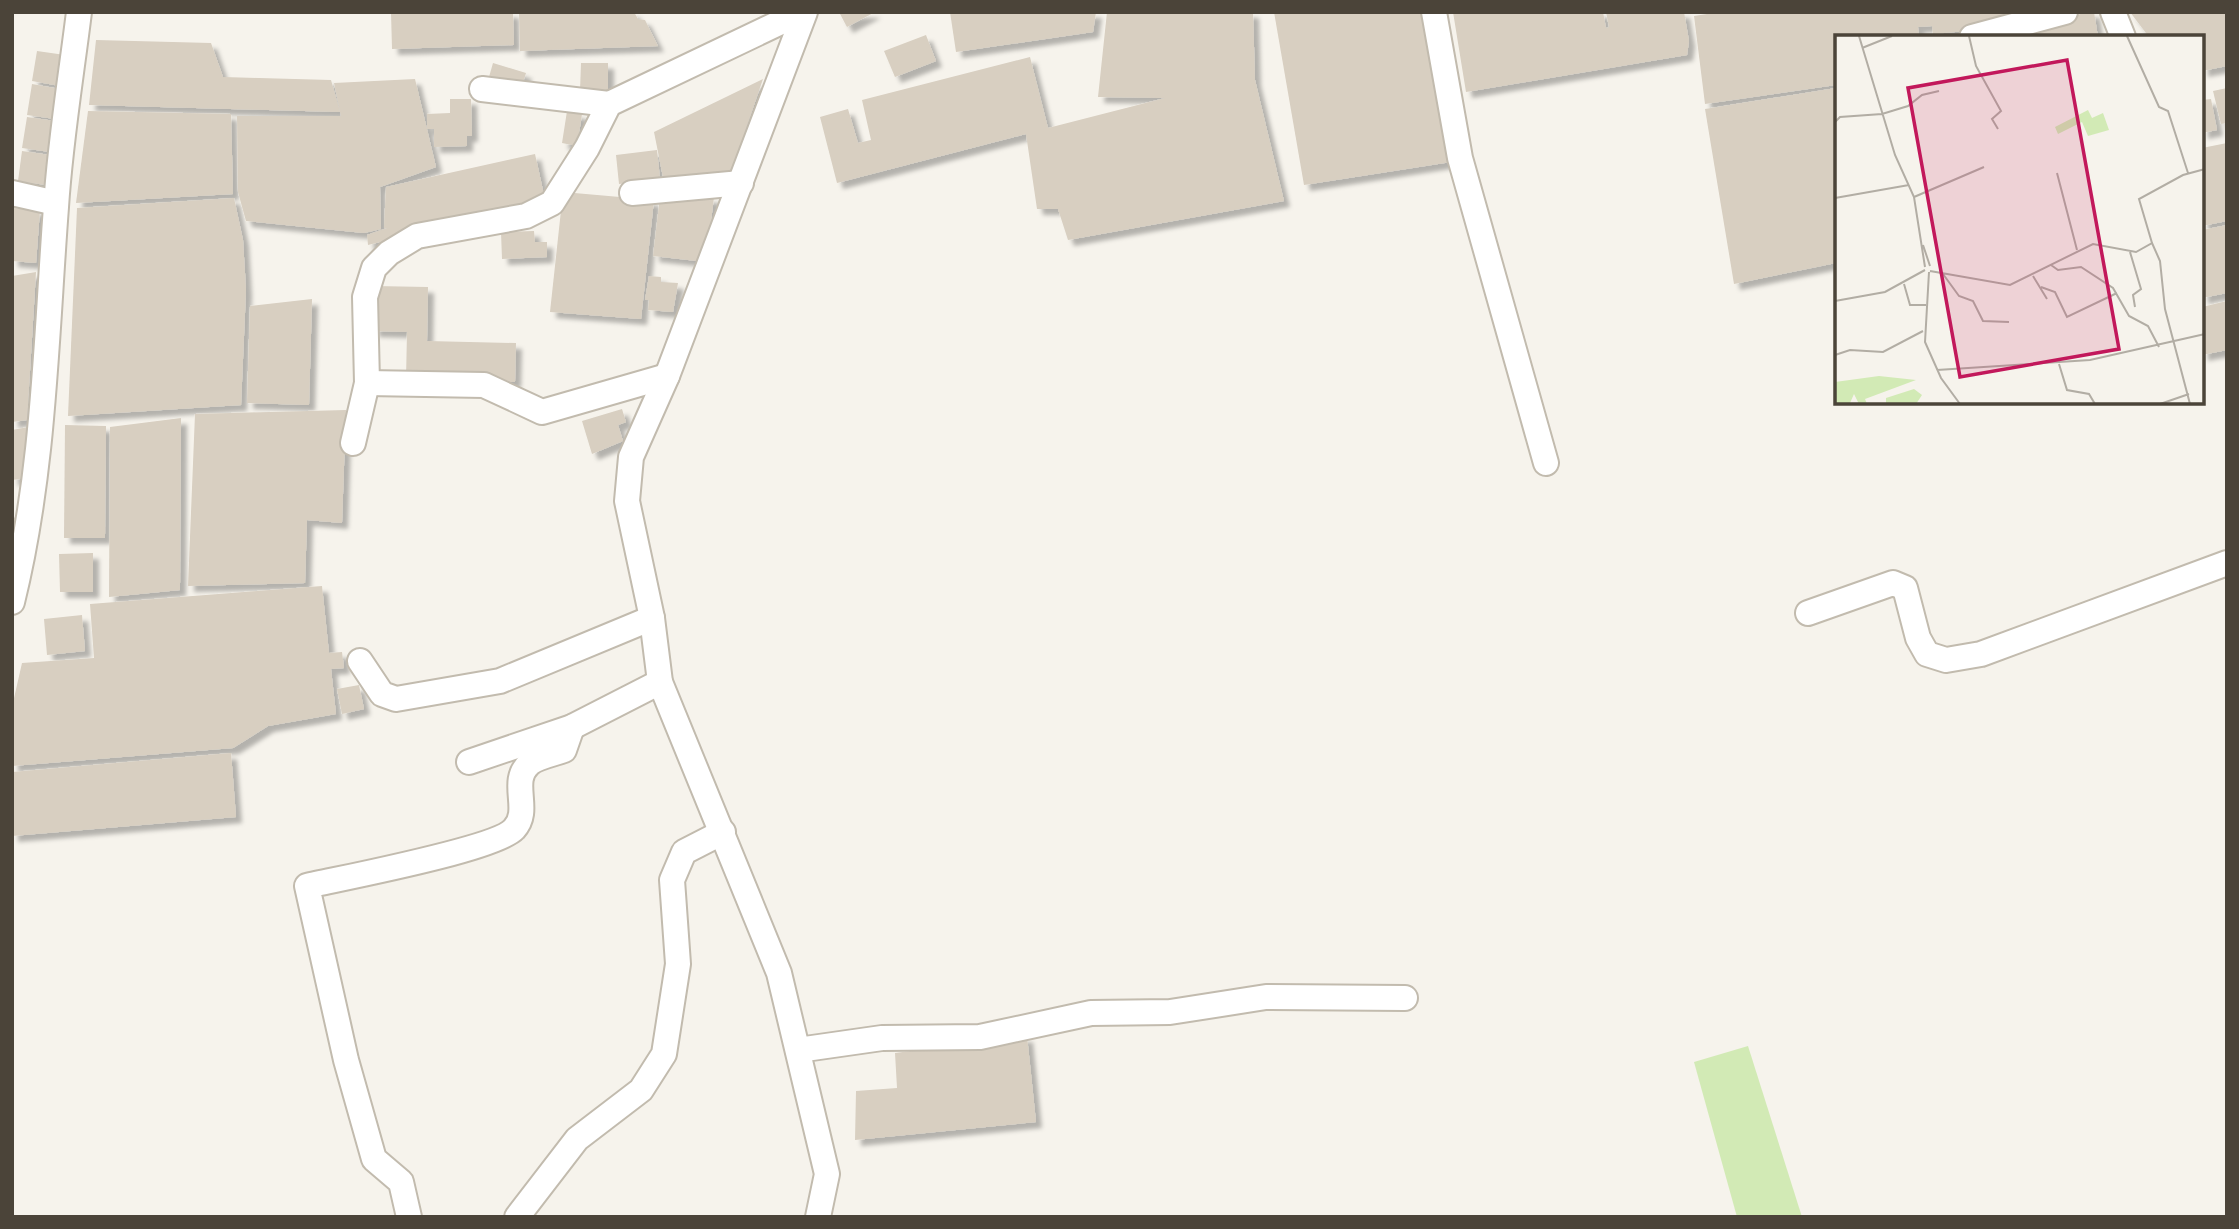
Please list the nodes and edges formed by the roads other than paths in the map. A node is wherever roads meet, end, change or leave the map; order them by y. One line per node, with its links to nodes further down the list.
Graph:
1 (79, 12): 13 (street)
2 (804, 12): 9 (street); 10 (street)
3 (1434, 12): 17 (street)
4 (2065, 12): 6 (street)
5 (2113, 12): 7 (street)
6 (1979, 35)
7 (2122, 35)
8 (482, 89): 9 (street)
9 (608, 104): 15 (street)
10 (741, 183): 11 (street); 14 (street)
11 (632, 192)
12 (12, 193): 13 (street)
13 (56, 203): 19 (street)
14 (667, 376): 15 (street); 21 (street)
15 (368, 383): 16 (street)
16 (353, 443)
17 (1546, 463)
18 (2227, 563): 20 (street)
19 (12, 602)
20 (1808, 613)
21 (652, 618): 22 (street); 23 (street)
22 (360, 661)
23 (660, 682): 24 (street); 26 (street)
24 (572, 727): 25 (street); 29 (street)
25 (470, 761)
26 (723, 832): 28 (street); 30 (street)
27 (1405, 999): 28 (street)
28 (798, 1050): 31 (street)
29 (409, 1217)
30 (517, 1217)
31 (818, 1217)

